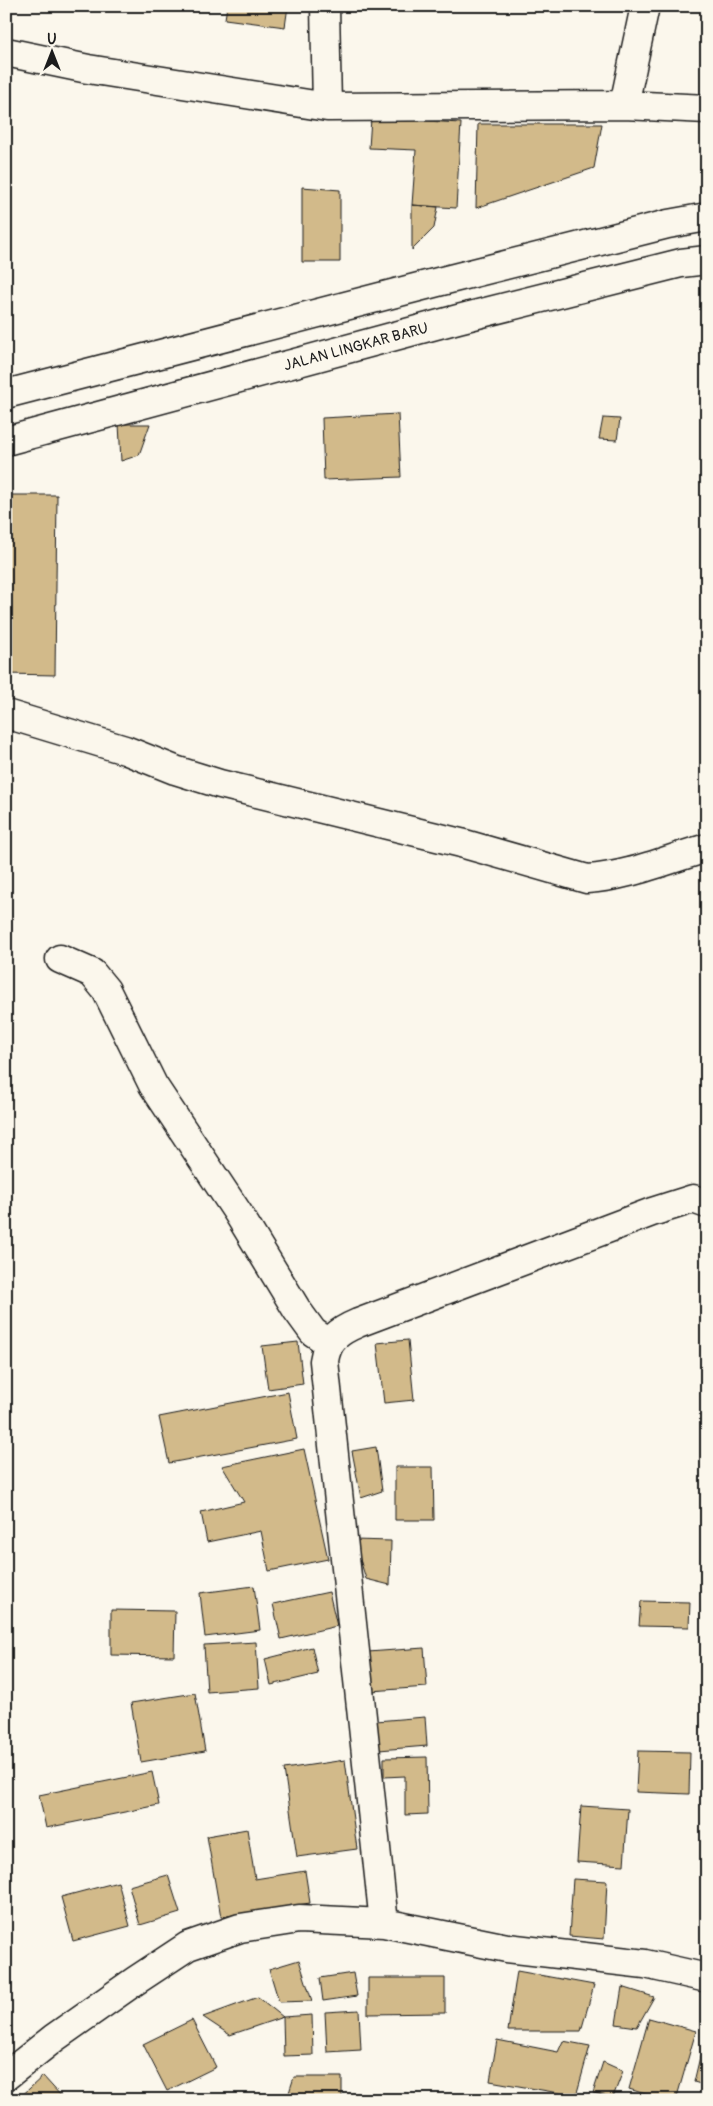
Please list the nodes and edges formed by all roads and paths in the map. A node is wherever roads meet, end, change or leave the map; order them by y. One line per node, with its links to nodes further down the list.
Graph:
1 (325, 6): 5 (main road)
2 (645, 6): 4 (main road)
3 (6, 52): 5 (main road)
4 (624, 105): 5 (main road); 6 (main road)
5 (327, 106)
6 (707, 109)
7 (707, 218): 9 (main road)
8 (707, 260): 10 (main road, JALAN LINGKAR BARU)
9 (6, 394)
10 (6, 441)
11 (6, 714): 12 (main road)
12 (707, 848)
13 (60, 959): 15 (main road)
14 (707, 1204): 15 (main road)
15 (330, 1343): 16 (main road)
16 (384, 1923): 17 (main road); 18 (main road)
17 (707, 1978)
18 (6, 2076)

